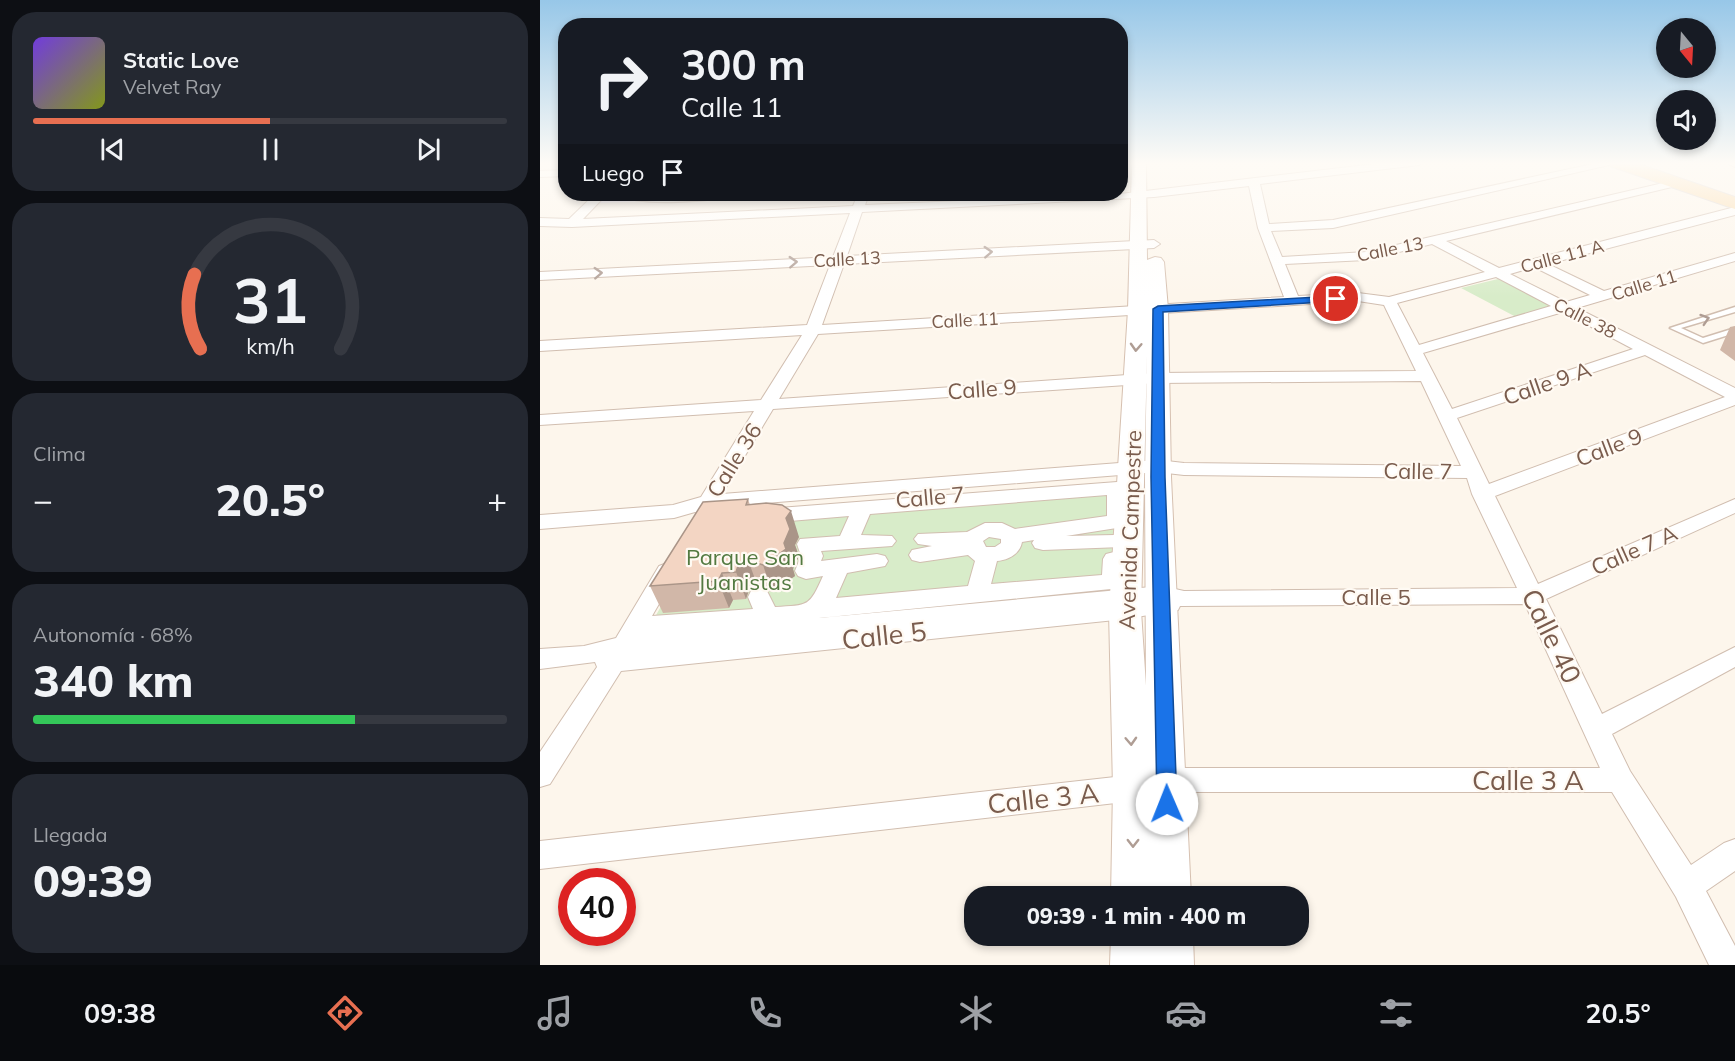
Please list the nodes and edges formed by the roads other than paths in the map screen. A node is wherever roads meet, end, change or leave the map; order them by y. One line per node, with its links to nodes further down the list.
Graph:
1 (588, 207): 10 (street)
2 (781, 207): 10 (street)
3 (858, 207): 15 (street, Calle 36)
4 (1146, 207): 13 (street, Avenida Campestre)
5 (1259, 207): 11 (street)
6 (1411, 207): 11 (street)
7 (1574, 207): 12 (street, Calle 13)
8 (1735, 211): 17 (street, Calle 11 A)
9 (540, 222): 10 (street)
10 (572, 223)
11 (1264, 228): 16 (street)
12 (1434, 240): 16 (street, Calle 13); 18 (street, Calle 38)
13 (1146, 244): 15 (street, Calle 13, one-way to 13); 25 (street, Avenida Campestre)
14 (1735, 257): 20 (street, Calle 11)
15 (839, 260): 19 (street, Calle 13, one-way to 15); 26 (street, Calle 36)
16 (1277, 261): 21 (street)
17 (1536, 263): 18 (street, Calle 11 A); 20 (street)
18 (1497, 273): 22 (street, Calle 11 A); 23 (street, Calle 38)
19 (540, 276)
20 (1604, 296): 23 (street, Calle 11)
21 (1293, 301): 22 (street, Calle 11); 25 (street, Calle 11)
22 (1389, 301): 30 (street, Calle 40)
23 (1566, 308): 29 (street, Calle 38); 30 (street, Calle 11)
24 (1735, 309): 27 (lane, one-way to 24)
25 (1148, 310): 26 (street, Calle 11); 32 (street, Avenida Campestre)
26 (813, 329): 28 (street, Calle 11); 34 (street, Calle 36)
27 (1735, 330)
28 (540, 346)
29 (1647, 349): 33 (street, Calle 38); 35 (street, Calle 9 A)
30 (1414, 351): 31 (street, Calle 40)
31 (1425, 376): 32 (street, Calle 9); 35 (street, Calle 40)
32 (1145, 379): 34 (street, Calle 9); 37 (street, Avenida Campestre)
33 (1735, 397): 39 (street, Calle 9)
34 (770, 403): 36 (street, Calle 9); 44 (street, Calle 36)
35 (1447, 416): 38 (street, Calle 40)
36 (540, 420)
37 (1153, 472): 38 (street, Calle 7); 44 (street, Calle 7); 58 (street, Avenida Campestre); 59 (street, Avenida Campestre)
38 (1472, 472): 39 (street, Calle 40)
39 (1482, 494): 57 (street, Calle 40)
40 (1000, 497): 42 (street); 48 (street); 50 (street)
41 (1735, 505): 57 (street, Calle 7 A)
42 (862, 508): 43 (street); 49 (street)
43 (795, 514): 45 (street); 47 (street)
44 (699, 516): 46 (street, Calle 7)
45 (749, 517)
46 (540, 522)
47 (779, 529)
48 (1115, 536): 50 (street); 56 (street)
49 (848, 542): 52 (street); 53 (street)
50 (993, 542): 51 (street); 56 (street)
51 (923, 547)
52 (881, 551): 53 (street); 55 (street)
53 (810, 557): 55 (street)
54 (674, 558): 62 (street)
55 (838, 567): 60 (street)
56 (984, 593): 60 (street)
57 (1532, 596): 58 (street, Calle 5); 65 (street, Calle 40)
58 (1169, 600): 59 (street, Calle 5); 68 (street, Avenida Campestre)
59 (1126, 604): 62 (street, Calle 5); 68 (street, Avenida Campestre, one-way to 68)
60 (821, 607): 61 (street)
61 (652, 625)
62 (619, 654): 64 (street, Calle 5); 66 (street)
63 (1735, 656): 65 (street)
64 (540, 659)
65 (1597, 729): 67 (street, Calle 40)
66 (540, 775)
67 (1620, 780): 68 (street, Calle 3 A); 73 (street, Calle 40)
68 (1150, 784): 70 (street, Calle 3 A); 71 (street, Avenida Campestre, one-way to 71); 72 (street, Avenida Campestre)
69 (1735, 853): 73 (street)
70 (540, 855)
71 (1135, 886)
72 (1167, 886)
73 (1687, 886): 78 (street, Calle 40)
74 (1133, 946): 76 (street)
75 (1171, 946): 77 (street)
76 (1133, 965)
77 (1172, 965)
78 (1727, 965)

